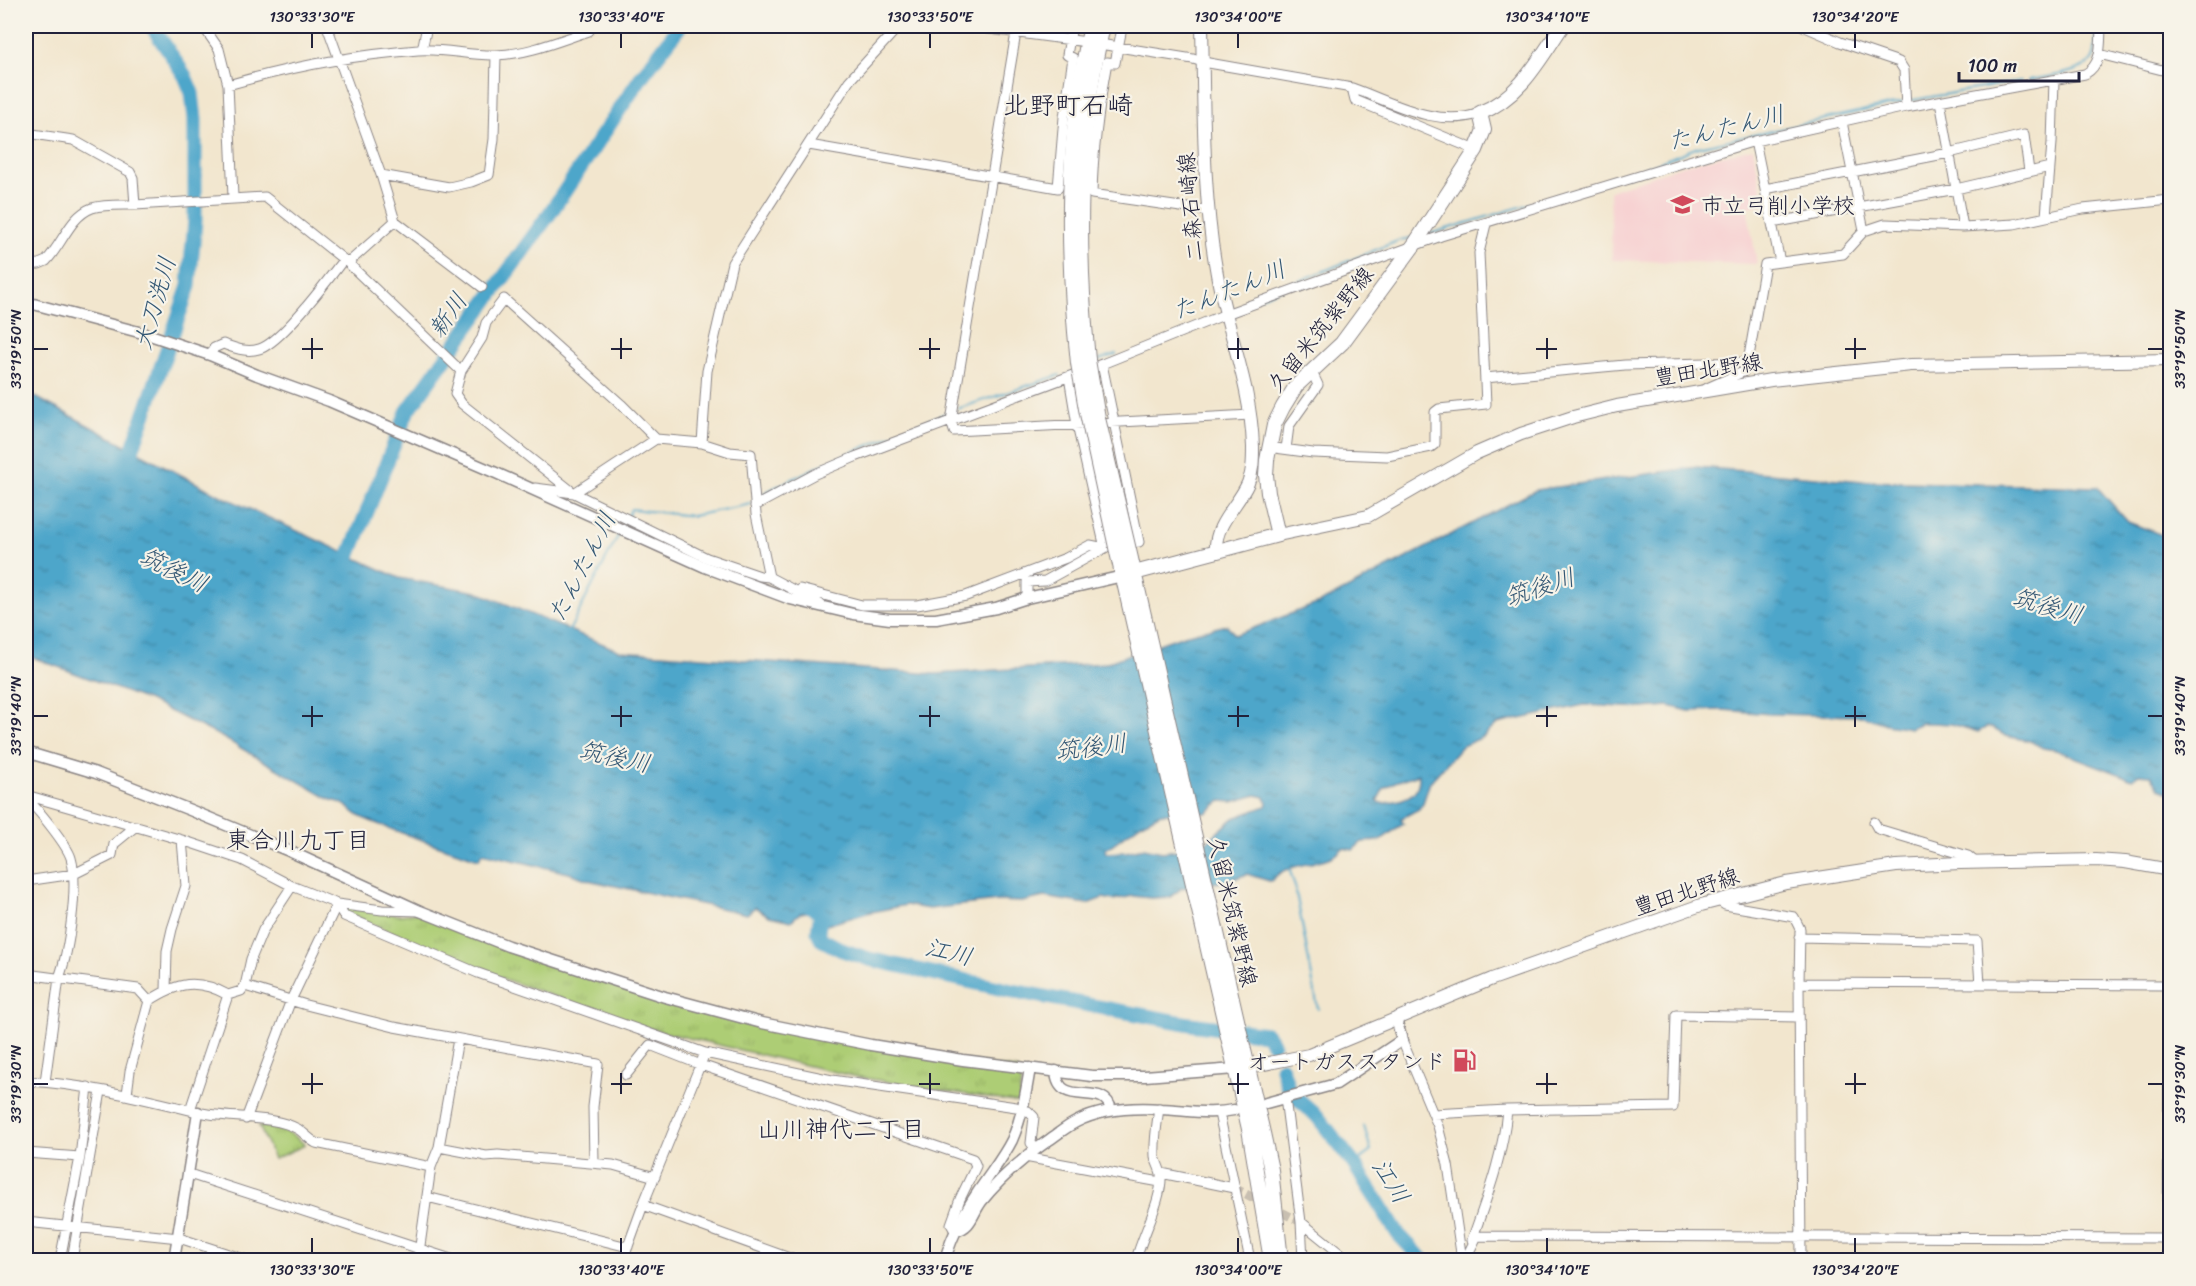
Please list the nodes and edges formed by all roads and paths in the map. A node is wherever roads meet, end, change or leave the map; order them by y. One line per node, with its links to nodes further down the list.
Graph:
1 (203, 26): 26 (street)
2 (327, 26): 22 (street)
3 (427, 26): 19 (street)
4 (592, 26): 21 (street)
5 (899, 26): 34 (street)
6 (966, 26): 15 (street)
7 (1072, 26): 16 (street)
8 (1091, 26): 17 (main road, 久留米筑紫野線)
9 (1102, 26): 17 (main road, 久留米筑紫野線)
10 (1115, 26): 18 (street)
11 (1202, 26): 23 (main road, 二森石崎線)
12 (1562, 26): 30 (main road)
13 (1803, 26): 29 (street)
14 (2101, 26): 20 (street)
15 (1016, 33): 16 (street); 41 (street)
16 (1070, 40): 17 (street); 41 (street)
17 (1093, 43): 18 (street); 83 (main road, 久留米筑紫野線, bridge)
18 (1118, 47): 23 (street); 48 (street)
19 (422, 50): 21 (street); 22 (street)
20 (2099, 54): 24 (street); 25 (street)
21 (496, 55): 40 (street)
22 (340, 59): 26 (street); 40 (street)
23 (1203, 62): 27 (street); 48 (main road, 二森石崎線)
24 (2170, 72)
25 (2054, 80): 28 (street); 37 (street)
26 (228, 85): 44 (street)
27 (1352, 88): 30 (street); 35 (street)
28 (1940, 101): 29 (street); 36 (street)
29 (1906, 107): 31 (street)
30 (1480, 113): 35 (main road, 久留米筑紫野線)
31 (1842, 122): 33 (street); 39 (street)
32 (26, 133): 46 (street)
33 (1755, 141): 42 (street); 52 (street)
34 (809, 146): 41 (street); 76 (street)
35 (1476, 150): 55 (main road, 久留米筑紫野線)
36 (1949, 153): 38 (street); 39 (street); 43 (street)
37 (2050, 166): 38 (street); 49 (street)
38 (2029, 171): 43 (street)
39 (1853, 172): 42 (street); 47 (street)
40 (381, 175): 50 (street)
41 (992, 176): 72 (street)
42 (1765, 189): 51 (street)
43 (1956, 189): 47 (street); 53 (street)
44 (233, 198): 46 (street); 56 (street)
45 (2170, 200): 49 (street)
46 (135, 204): 58 (street)
47 (1861, 207): 51 (street); 54 (street)
48 (1208, 211): 61 (main road, 二森石崎線)
49 (2046, 216): 53 (street)
50 (394, 221): 56 (street); 59 (street)
51 (1772, 223): 57 (street)
52 (1486, 224): 55 (street); 69 (street)
53 (1963, 227): 54 (street)
54 (1864, 231): 57 (street)
55 (1413, 245): 61 (street); 67 (main road, 久留米筑紫野線)
56 (346, 262): 62 (street); 66 (street)
57 (1780, 262): 64 (street)
58 (26, 265)
59 (482, 287)
60 (26, 302): 62 (street)
61 (1226, 314): 65 (street); 71 (main road, 二森石崎線)
62 (210, 355): 79 (street)
63 (2170, 360): 70 (main road, 豊田北野線)
64 (1748, 362): 69 (street); 70 (street)
65 (1102, 364): 68 (street); 73 (street)
66 (461, 371): 75 (street); 80 (street)
67 (1312, 372): 78 (street); 82 (main road, 久留米筑紫野線)
68 (1069, 377): 72 (street); 74 (street)
69 (1485, 378): 78 (street)
70 (1701, 391): 82 (main road, 豊田北野線)
71 (1251, 416): 73 (street); 84 (main road, 二森石崎線)
72 (951, 421): 74 (street); 81 (street)
73 (1114, 424): 74 (street); 83 (street)
74 (1077, 425): 83 (street)
75 (656, 439): 76 (street); 80 (street)
76 (702, 444): 81 (street)
77 (1275, 448): 78 (street)
78 (1286, 449)
79 (526, 487): 80 (street); 89 (street)
80 (574, 493): 86 (street)
81 (755, 506): 86 (street)
82 (1278, 535): 84 (main road)
83 (1117, 550): 85 (main road, 久留米筑紫野線); 87 (street); 88 (street)
84 (1216, 551): 85 (main road)
85 (1129, 574): 88 (street); 118 (main road, 久留米筑紫野線)
86 (769, 577): 87 (street)
87 (784, 585): 89 (street)
88 (1027, 598): 89 (street)
89 (828, 608)
90 (26, 752): 102 (street)
91 (26, 797): 93 (street); 97 (street)
92 (1874, 822): 95 (street)
93 (136, 826): 94 (street); 97 (street)
94 (182, 840): 99 (street); 109 (street)
95 (1975, 862): 96 (main road, 豊田北野線); 100 (main road, 豊田北野線)
96 (2170, 870)
97 (74, 874): 98 (street); 105 (street)
98 (26, 881)
99 (292, 886): 101 (street); 108 (street)
100 (1719, 901): 103 (street); 114 (main road, 豊田北野線)
101 (337, 904): 102 (street); 111 (street); 117 (street)
102 (420, 911): 120 (street)
103 (1799, 937): 106 (street); 107 (street)
104 (26, 974): 105 (street)
105 (59, 978): 112 (street); 124 (street)
106 (1798, 984): 107 (street); 113 (street)
107 (1980, 984): 127 (street)
108 (244, 986): 110 (street); 111 (street)
109 (166, 990): 110 (street); 112 (street)
110 (228, 995): 136 (street)
111 (291, 1000): 115 (street); 140 (street)
112 (149, 1001): 128 (street)
113 (1799, 1017): 135 (street); 159 (street)
114 (1396, 1019): 116 (street); 118 (main road, 豊田北野線)
115 (458, 1039): 141 (street); 146 (street)
116 (1402, 1040): 129 (street); 139 (street)
117 (705, 1053): 119 (street); 131 (street)
118 (1240, 1062): 121 (street); 175 (main road, 久留米筑紫野線); 176 (main road, 久留米筑紫野線)
119 (701, 1065): 122 (street); 150 (street); 158 (street)
120 (1030, 1068): 121 (street); 158 (street)
121 (1056, 1071): 133 (street)
122 (626, 1075)
123 (26, 1081): 124 (street)
124 (45, 1082): 125 (street)
125 (88, 1087): 126 (street); 144 (street)
126 (101, 1091): 128 (street); 157 (street)
127 (2169, 1092): 161 (street)
128 (127, 1094): 136 (street)
129 (1292, 1097): 130 (street); 155 (street)
130 (1266, 1103)
131 (1016, 1107)
132 (1159, 1108): 133 (street); 138 (street); 149 (street)
133 (1111, 1110): 142 (street)
134 (1234, 1110): 138 (street)
135 (1507, 1110): 139 (street); 179 (street)
136 (194, 1111): 140 (street); 148 (street)
137 (1028, 1111): 142 (street)
138 (1219, 1113): 151 (street)
139 (1433, 1114): 179 (street)
140 (246, 1119): 147 (street)
141 (439, 1147): 146 (street); 147 (street)
142 (1036, 1149): 145 (street)
143 (26, 1153): 144 (street)
144 (80, 1157): 156 (street)
145 (1025, 1157): 149 (street); 158 (street)
146 (594, 1162): 150 (street)
147 (431, 1167): 152 (street)
148 (189, 1174): 160 (street); 163 (street)
149 (1160, 1177): 151 (street); 173 (street)
150 (655, 1178): 153 (street)
151 (1234, 1188): 174 (street)
152 (427, 1197): 162 (street); 163 (street)
153 (643, 1205): 162 (street); 171 (street)
154 (26, 1222): 156 (street)
155 (1301, 1222): 177 (street); 178 (street)
156 (67, 1225): 157 (street); 164 (street)
157 (78, 1226): 160 (street); 165 (street)
158 (956, 1231): 172 (street)
159 (1801, 1236): 161 (street); 179 (street); 180 (street)
160 (179, 1238): 166 (street); 167 (street)
161 (2169, 1238): 181 (street)
162 (628, 1247): 170 (street)
163 (421, 1250): 168 (street); 169 (street)
164 (60, 1260)
165 (72, 1260)
166 (174, 1260)
167 (247, 1260)
168 (418, 1260)
169 (454, 1260)
170 (623, 1260)
171 (792, 1260)
172 (945, 1260)
173 (1136, 1260)
174 (1250, 1260)
175 (1271, 1260)
176 (1281, 1260)
177 (1303, 1260)
178 (1348, 1260)
179 (1464, 1260)
180 (1801, 1260)
181 (2168, 1260)

